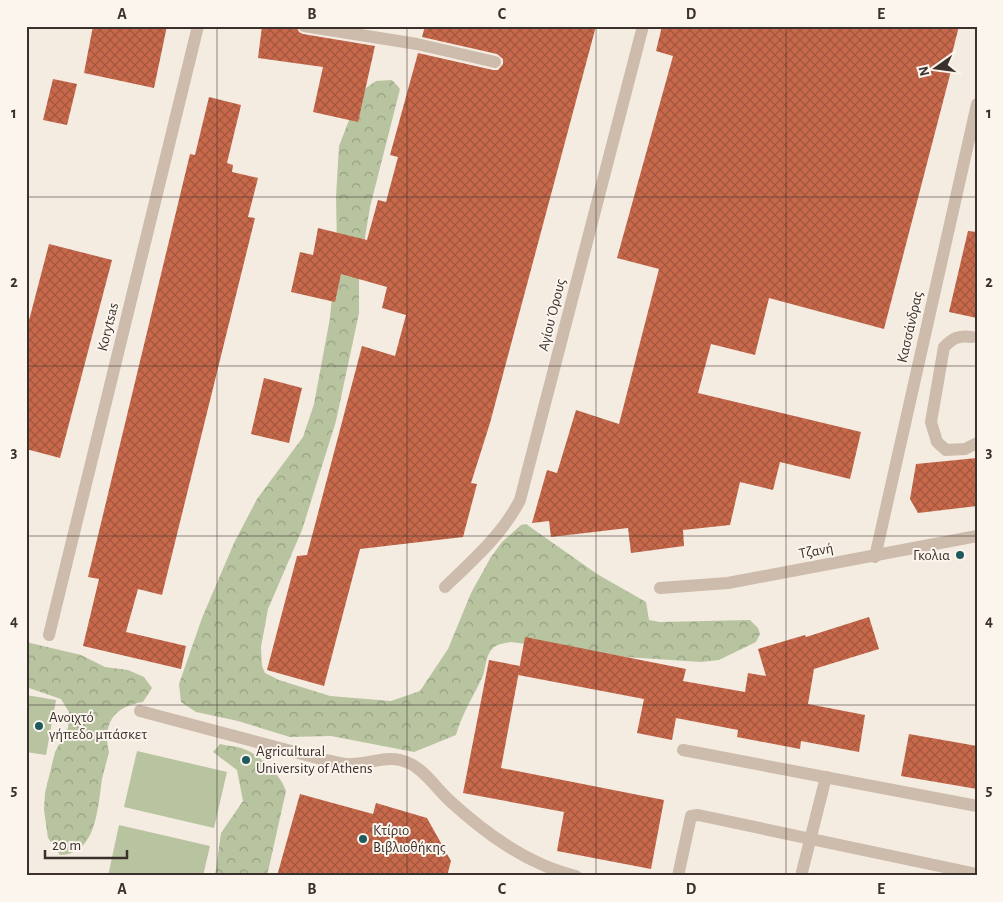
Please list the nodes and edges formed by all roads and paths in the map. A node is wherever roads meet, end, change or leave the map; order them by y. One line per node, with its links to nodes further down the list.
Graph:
1 (198, 26): 12 (street, Korytsas)
2 (304, 26): 4 (street)
3 (643, 26): 10 (street, Αγίου Όρους)
4 (495, 62)
5 (977, 104): 9 (street, Κασσάνδρας)
6 (972, 337): 7 (street)
7 (977, 444)
8 (977, 536): 9 (street, Τζανή)
9 (875, 557): 11 (street, Τζανή)
10 (444, 587)
11 (660, 588)
12 (49, 635)
13 (140, 711): 19 (street)
14 (683, 750): 15 (street)
15 (826, 777): 16 (street); 17 (street)
16 (977, 806)
17 (810, 840): 18 (street); 20 (street); 21 (street)
18 (977, 874)
19 (576, 876)
20 (678, 876)
21 (801, 876)

